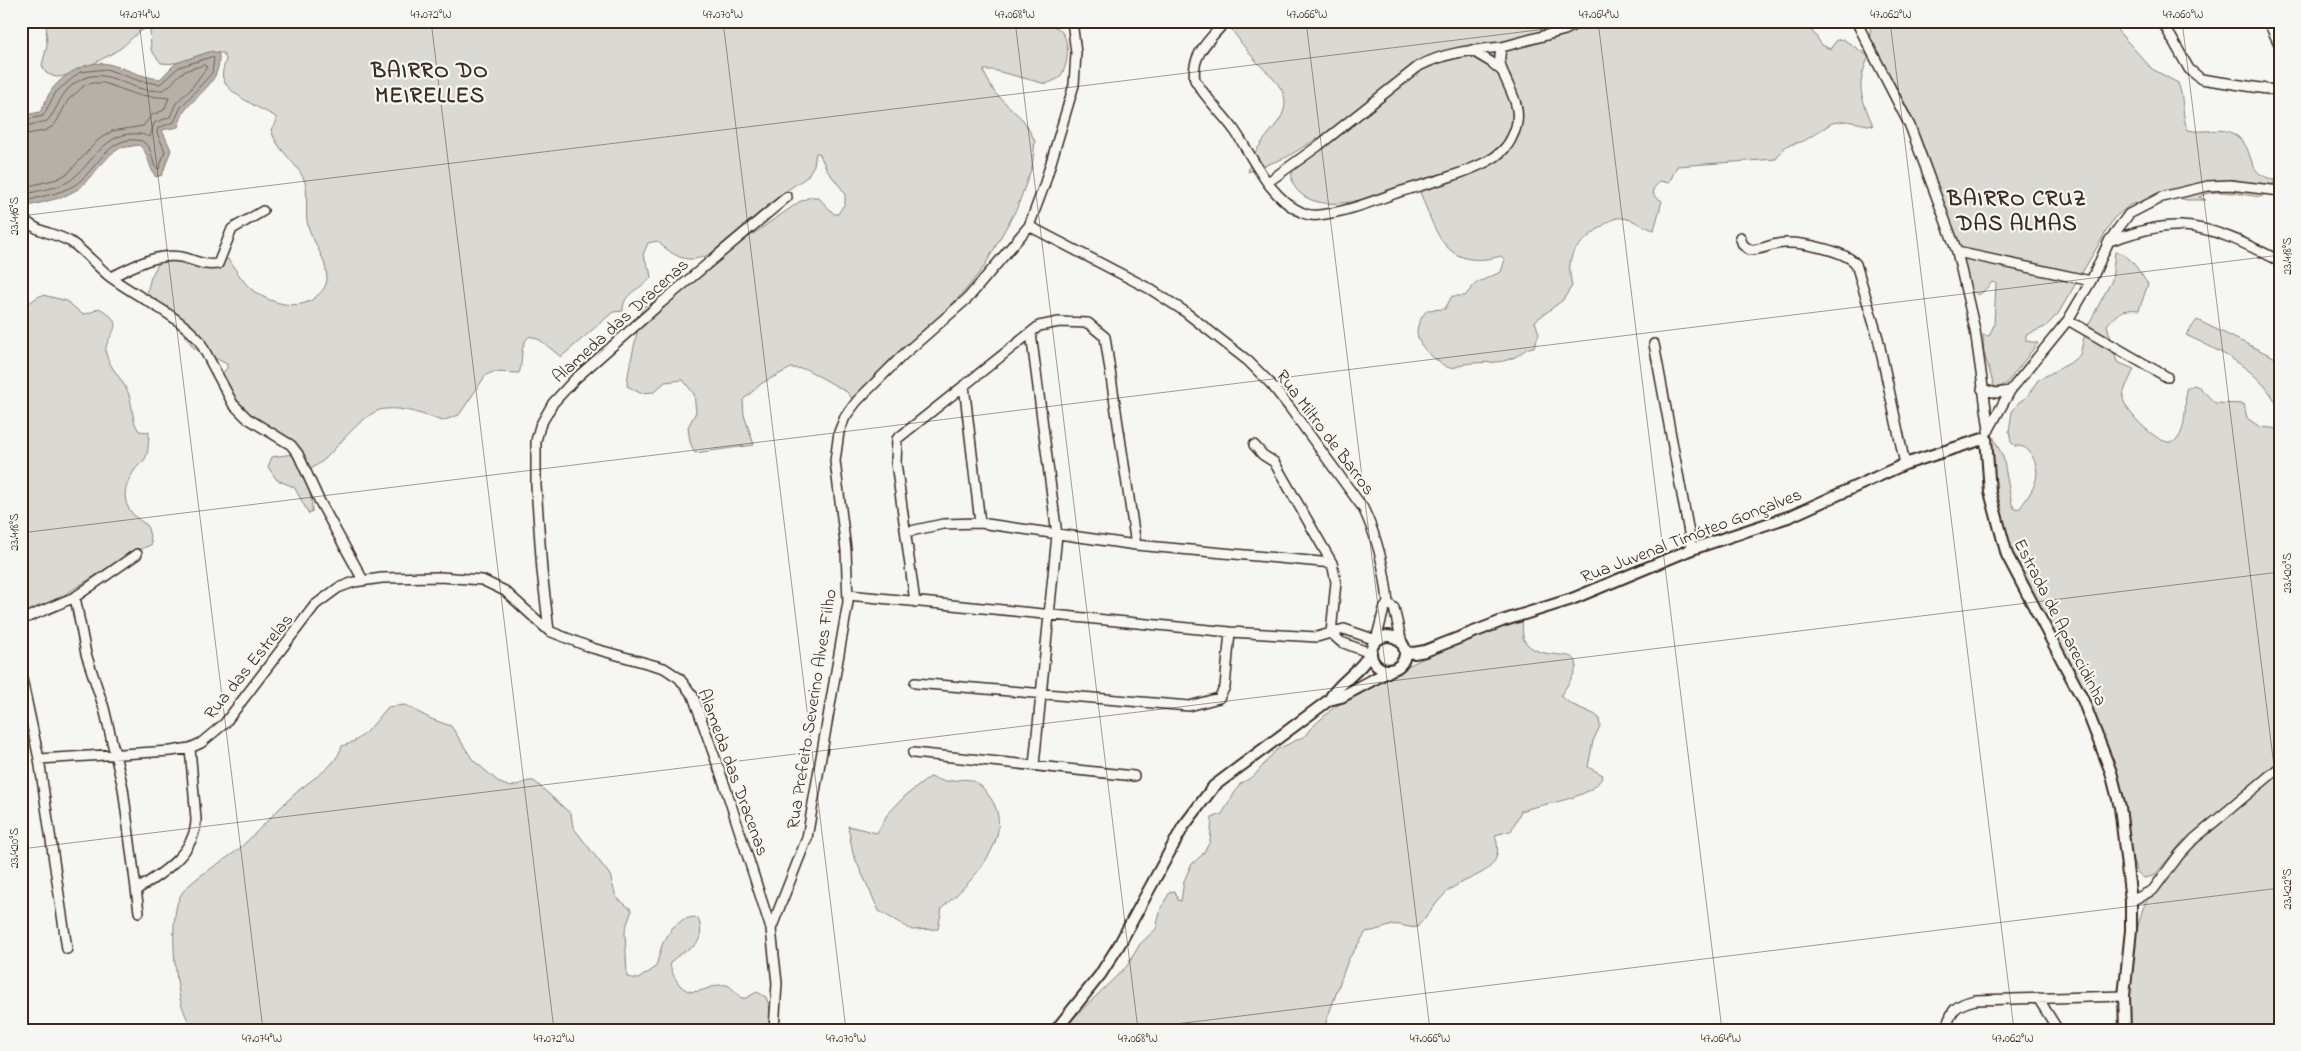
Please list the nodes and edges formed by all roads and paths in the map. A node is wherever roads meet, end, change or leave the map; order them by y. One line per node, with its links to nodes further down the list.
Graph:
1 (1072, 21): 17 (street, Rua Prefeito Severino Alves Filho)
2 (1226, 21): 12 (street)
3 (1581, 21): 8 (street)
4 (1856, 21): 20 (street)
5 (2162, 21): 11 (street)
6 (2268, 21): 7 (street)
7 (2280, 46)
8 (1502, 48): 9 (street); 10 (street)
9 (1470, 50): 10 (street); 12 (street)
10 (1503, 72): 12 (street)
11 (2280, 91)
12 (1268, 182)
13 (2280, 191): 19 (street)
14 (786, 197): 48 (street, Alameda das Dracenas)
15 (263, 211): 22 (street)
16 (22, 218): 22 (street)
17 (1029, 226): 42 (street, Rua Prefeito Severino Alves Filho); 45 (street, Rua Miltro de Barros)
18 (1740, 238): 33 (street)
19 (2110, 241): 21 (street); 23 (street)
20 (1957, 252): 23 (street); 29 (street)
21 (2280, 261)
22 (111, 277): 41 (street)
23 (2091, 281): 24 (street)
24 (2068, 320): 27 (street); 30 (street)
25 (1031, 333): 28 (street); 36 (street); 37 (street)
26 (1654, 344): 38 (street)
27 (2167, 377)
28 (964, 385): 34 (street); 35 (street)
29 (1982, 389): 30 (street); 31 (street)
30 (2010, 391): 31 (street)
31 (1988, 434): 33 (street, Rua Juvenal Timóteo Gonçalves); 67 (street, Estrada de Aparecidinha)
32 (1254, 445): 40 (street)
33 (1905, 464): 38 (street, Rua Juvenal Timóteo Gonçalves)
34 (980, 523): 35 (street); 36 (street)
35 (906, 532): 44 (street)
36 (1057, 535): 37 (street); 46 (street)
37 (1136, 545): 40 (street)
38 (1692, 549): 52 (street, Rua Juvenal Timóteo Gonçalves)
39 (136, 554): 43 (street)
40 (1332, 563): 50 (street)
41 (363, 580): 48 (street); 59 (street, Rua das Estrelas)
42 (848, 595): 44 (street); 69 (street, Rua Prefeito Severino Alves Filho)
43 (75, 597): 47 (street); 61 (street)
44 (915, 602): 46 (street)
45 (1388, 603): 51 (street, Rua Miltro de Barros); 52 (street, Rua Miltro de Barros)
46 (1049, 615): 49 (street); 57 (street)
47 (21, 620)
48 (549, 631): 69 (street, Alameda das Dracenas)
49 (1230, 632): 50 (street); 57 (street)
50 (1331, 633): 51 (street); 53 (street)
51 (1376, 640): 52 (street); 53 (street)
52 (1403, 647): 54 (street)
53 (1370, 654): 54 (street); 58 (street)
54 (1391, 670): 58 (street)
55 (21, 674): 62 (street)
56 (915, 683): 57 (street)
57 (1041, 693): 63 (street)
58 (1330, 700): 74 (street)
59 (190, 748): 61 (street, Rua das Estrelas); 66 (street)
60 (914, 753): 63 (street)
61 (115, 754): 62 (street, Rua das Estrelas); 66 (street)
62 (39, 759): 70 (street)
63 (1034, 765): 65 (street)
64 (2280, 768): 67 (street)
65 (1134, 776)
66 (136, 890): 68 (street)
67 (2131, 901): 71 (street, Estrada de Aparecidinha)
68 (140, 912)
69 (771, 929): 73 (street, Rua Prefeito Severino Alves Filho)
70 (67, 949)
71 (2124, 996): 72 (street); 77 (street, Estrada de Aparecidinha)
72 (2038, 998): 75 (street); 76 (street)
73 (774, 1030)
74 (1056, 1030)
75 (1945, 1030)
76 (2058, 1030)
77 (2125, 1030)

